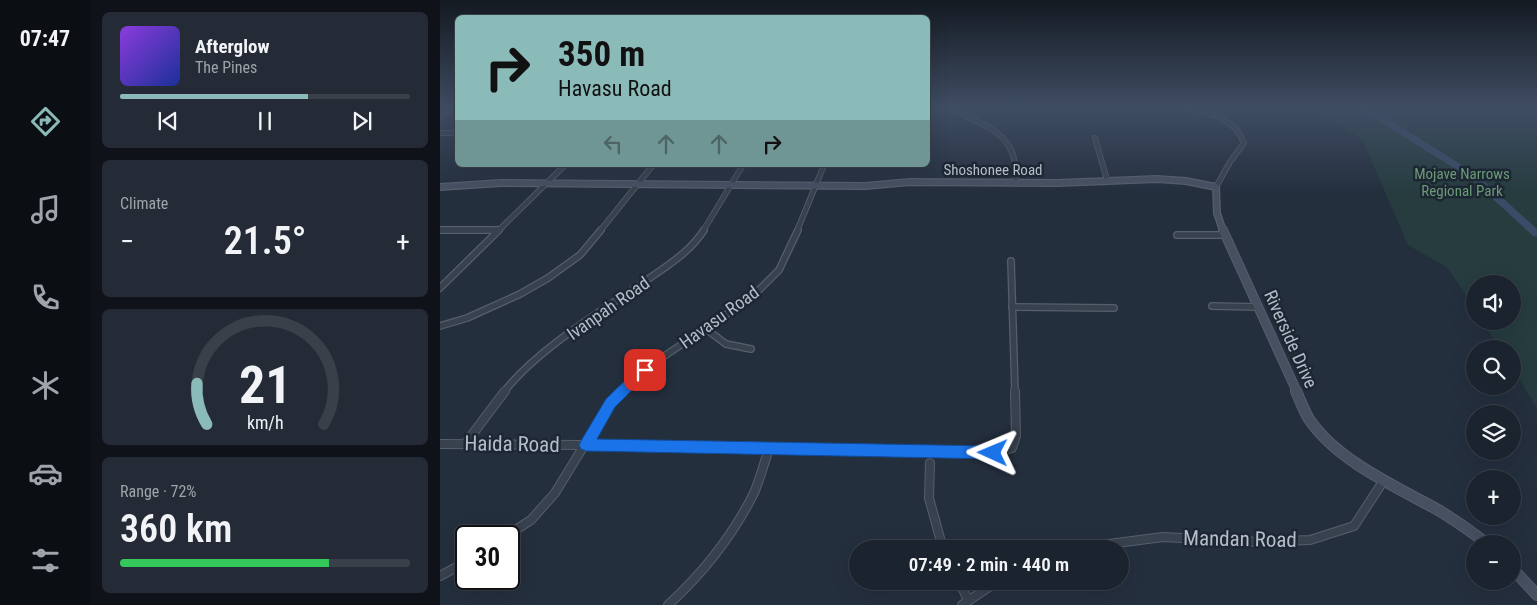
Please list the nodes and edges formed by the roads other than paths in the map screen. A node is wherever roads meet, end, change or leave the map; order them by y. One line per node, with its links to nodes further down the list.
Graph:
1 (1000, 136): 9 (street)
2 (1243, 136): 14 (street)
3 (1095, 138): 8 (street)
4 (562, 167): 10 (street)
5 (652, 167): 11 (street)
6 (741, 167): 12 (street, Ivanpah Road)
7 (823, 167): 13 (street, Havasu Road)
8 (1107, 180): 9 (street, Shoshonee Road); 14 (street, Shoshonee Road)
9 (1016, 183): 13 (street, Shoshonee Road)
10 (546, 184): 11 (street, Shoshonee Road); 15 (street, Shoshonee Road); 17 (street)
11 (638, 185): 12 (street, Shoshonee Road); 26 (street)
12 (730, 186): 13 (street, Shoshonee Road); 30 (street, Ivanpah Road)
13 (815, 186): 27 (street, Havasu Road)
14 (1216, 186): 19 (street, Riverside Drive)
15 (440, 187)
16 (440, 230): 17 (street)
17 (498, 230): 21 (street)
18 (1177, 235): 19 (street)
19 (1225, 235): 24 (street, Riverside Drive)
20 (1010, 261): 23 (street, Haida Road)
21 (440, 288)
22 (1212, 306): 24 (street)
23 (1012, 307): 25 (street); 32 (street, Haida Road)
24 (1258, 307): 34 (street, Riverside Drive)
25 (1114, 308)
26 (440, 326)
27 (706, 329): 28 (street); 31 (street, Havasu Road)
28 (750, 350)
29 (440, 444): 30 (street, Haida Road)
30 (465, 444): 31 (street, Haida Road)
31 (586, 445): 32 (street, Haida Road); 35 (street, Havasu Road)
32 (769, 448): 45 (street)
33 (930, 463): 37 (street)
34 (1384, 480): 36 (street, Riverside Drive); 38 (street, Mandan Road)
35 (520, 527)
36 (1474, 535)
37 (941, 540)
38 (1129, 541)
39 (455, 568): 40 (street)
40 (440, 576)
41 (1521, 578): 43 (street)
42 (984, 590): 44 (street)
43 (1537, 595)
44 (965, 602)
45 (668, 605)

